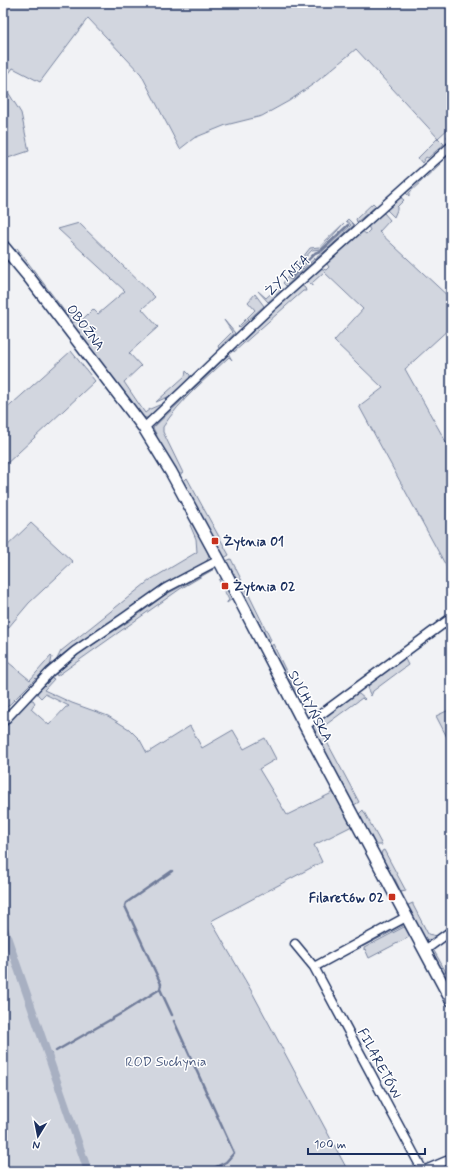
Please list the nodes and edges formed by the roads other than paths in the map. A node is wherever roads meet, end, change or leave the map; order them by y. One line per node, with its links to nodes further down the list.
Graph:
1 (451, 146): 3 (street, ŻYTNIA)
2 (3, 246): 3 (street, OBOŹNA)
3 (144, 428): 4 (street, SUCHYŃSKA)
4 (219, 560): 6 (street); 7 (street, SUCHYŃSKA)
5 (451, 618): 7 (street)
6 (3, 722)
7 (305, 726): 8 (street, SUCHYŃSKA)
8 (406, 917): 11 (street, SUCHYŃSKA); 12 (street)
9 (451, 931): 11 (street)
10 (295, 944): 12 (street, FILARETÓW)
11 (425, 950): 13 (street, SUCHYŃSKA)
12 (314, 967): 15 (street, FILARETÓW)
13 (451, 1000)
14 (451, 1158): 15 (street)
15 (423, 1171)

